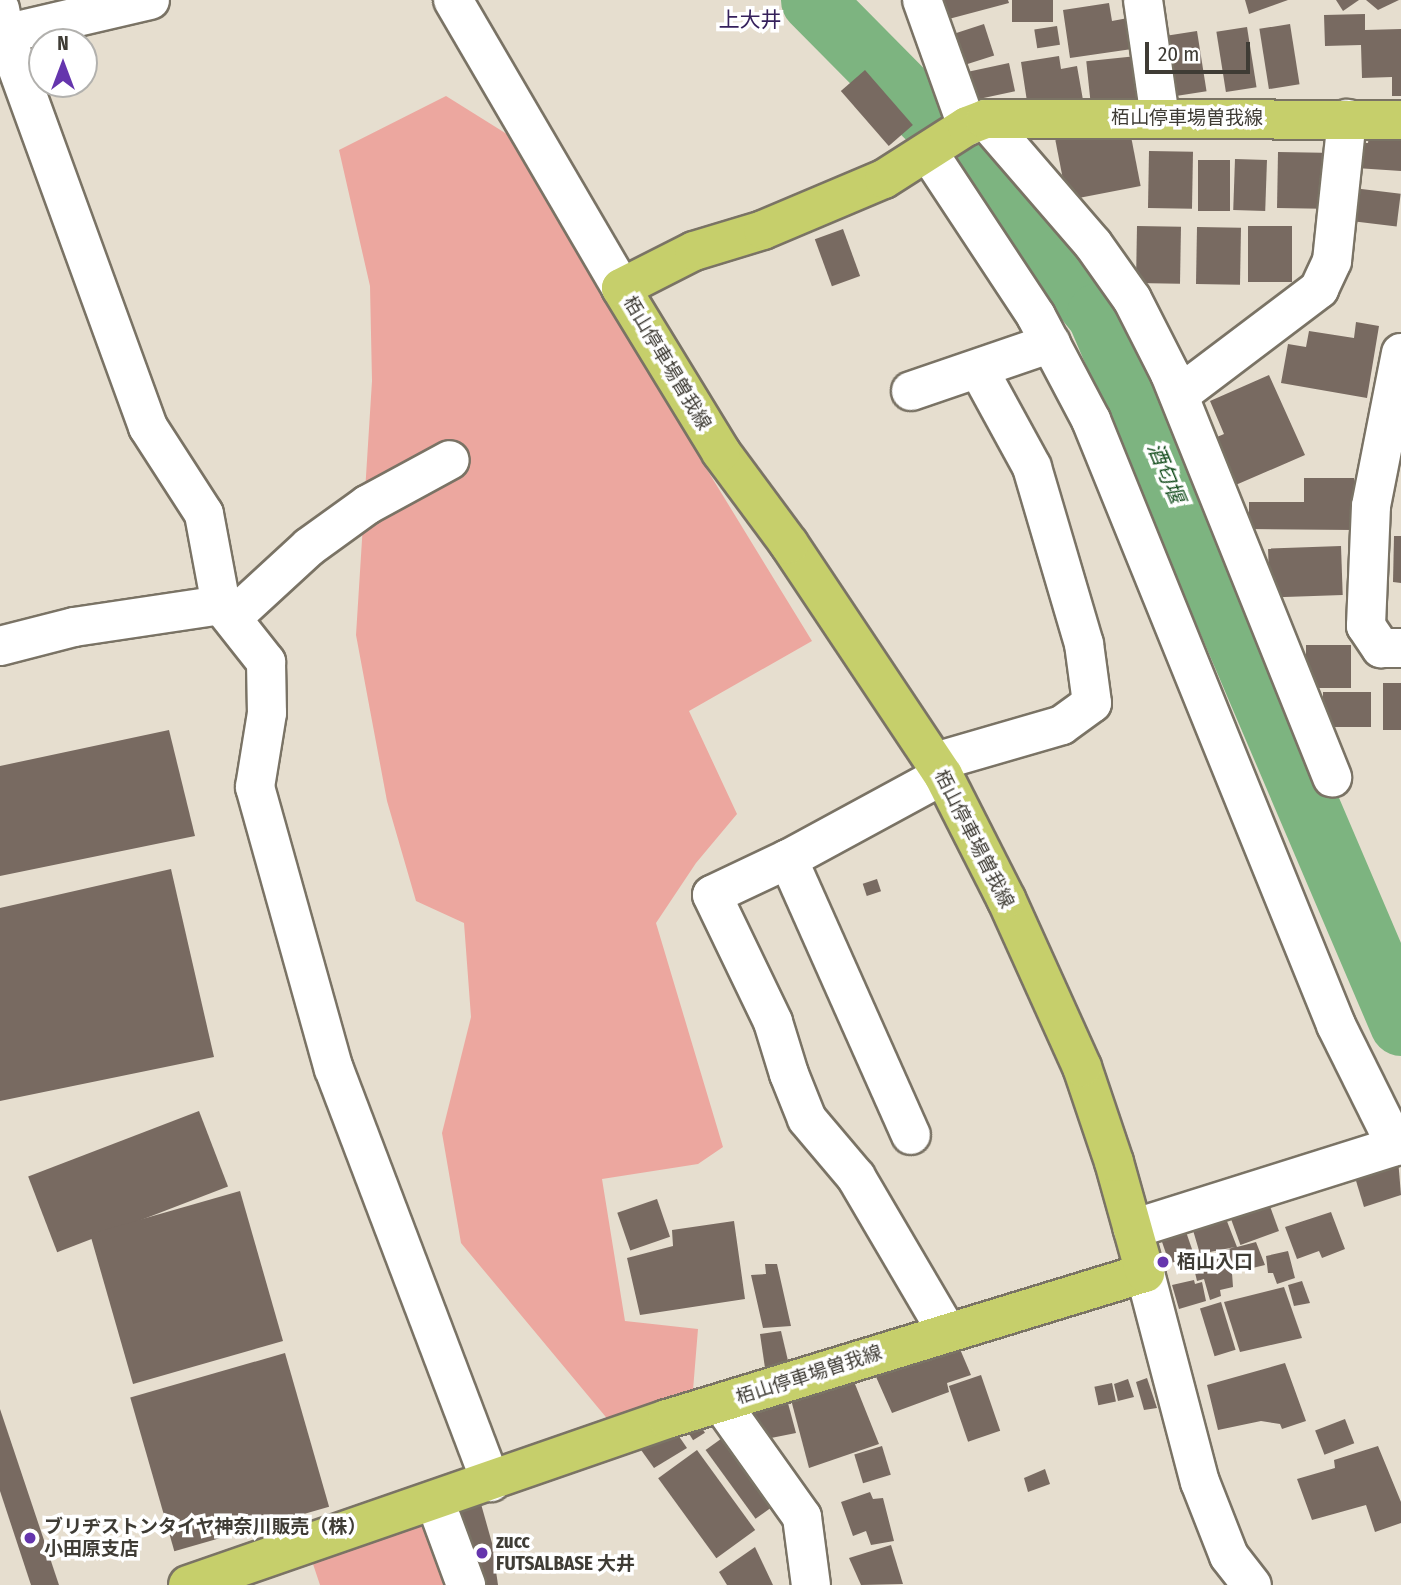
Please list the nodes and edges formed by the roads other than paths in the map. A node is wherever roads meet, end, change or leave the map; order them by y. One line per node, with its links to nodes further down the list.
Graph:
1 (150, 0): 5 (street)
2 (453, 0): 11 (street)
3 (922, 0): 9 (street)
4 (1143, 0): 6 (street)
5 (2, 26): 18 (street)
6 (1160, 118): 7 (main road, 栢山停車場曽我線); 9 (main road, 栢山停車場曽我線)
7 (1347, 120): 8 (main road, 栢山停車場曽我線); 16 (street)
8 (1401, 120)
9 (976, 123): 10 (main road, 栢山停車場曽我線); 16 (street)
10 (928, 152): 11 (main road, 栢山停車場曽我線); 12 (street)
11 (621, 288): 21 (main road, 栢山停車場曽我線)
12 (1051, 343): 14 (street); 25 (street)
13 (1401, 353): 20 (street)
14 (979, 370): 15 (street); 21 (street)
15 (911, 391)
16 (1179, 395): 22 (street)
17 (450, 460): 18 (street)
18 (227, 611): 19 (street); 29 (street)
19 (0, 646)
20 (1401, 648)
21 (939, 768): 23 (street); 25 (main road, 栢山停車場曽我線)
22 (1332, 778)
23 (788, 859): 24 (street); 27 (street)
24 (911, 1135)
25 (1133, 1229): 26 (main road, 栢山停車場曽我線)
26 (1145, 1273): 27 (main road, 栢山停車場曽我線); 31 (street)
27 (947, 1332): 28 (main road, 栢山停車場曽我線)
28 (721, 1403): 29 (main road, 栢山停車場曽我線); 34 (street)
29 (491, 1482): 30 (main road, 栢山停車場曽我線)
30 (435, 1501): 32 (main road, 栢山停車場曽我線); 33 (street)
31 (1239, 1575)
32 (188, 1585)
33 (466, 1585)
34 (811, 1585)

